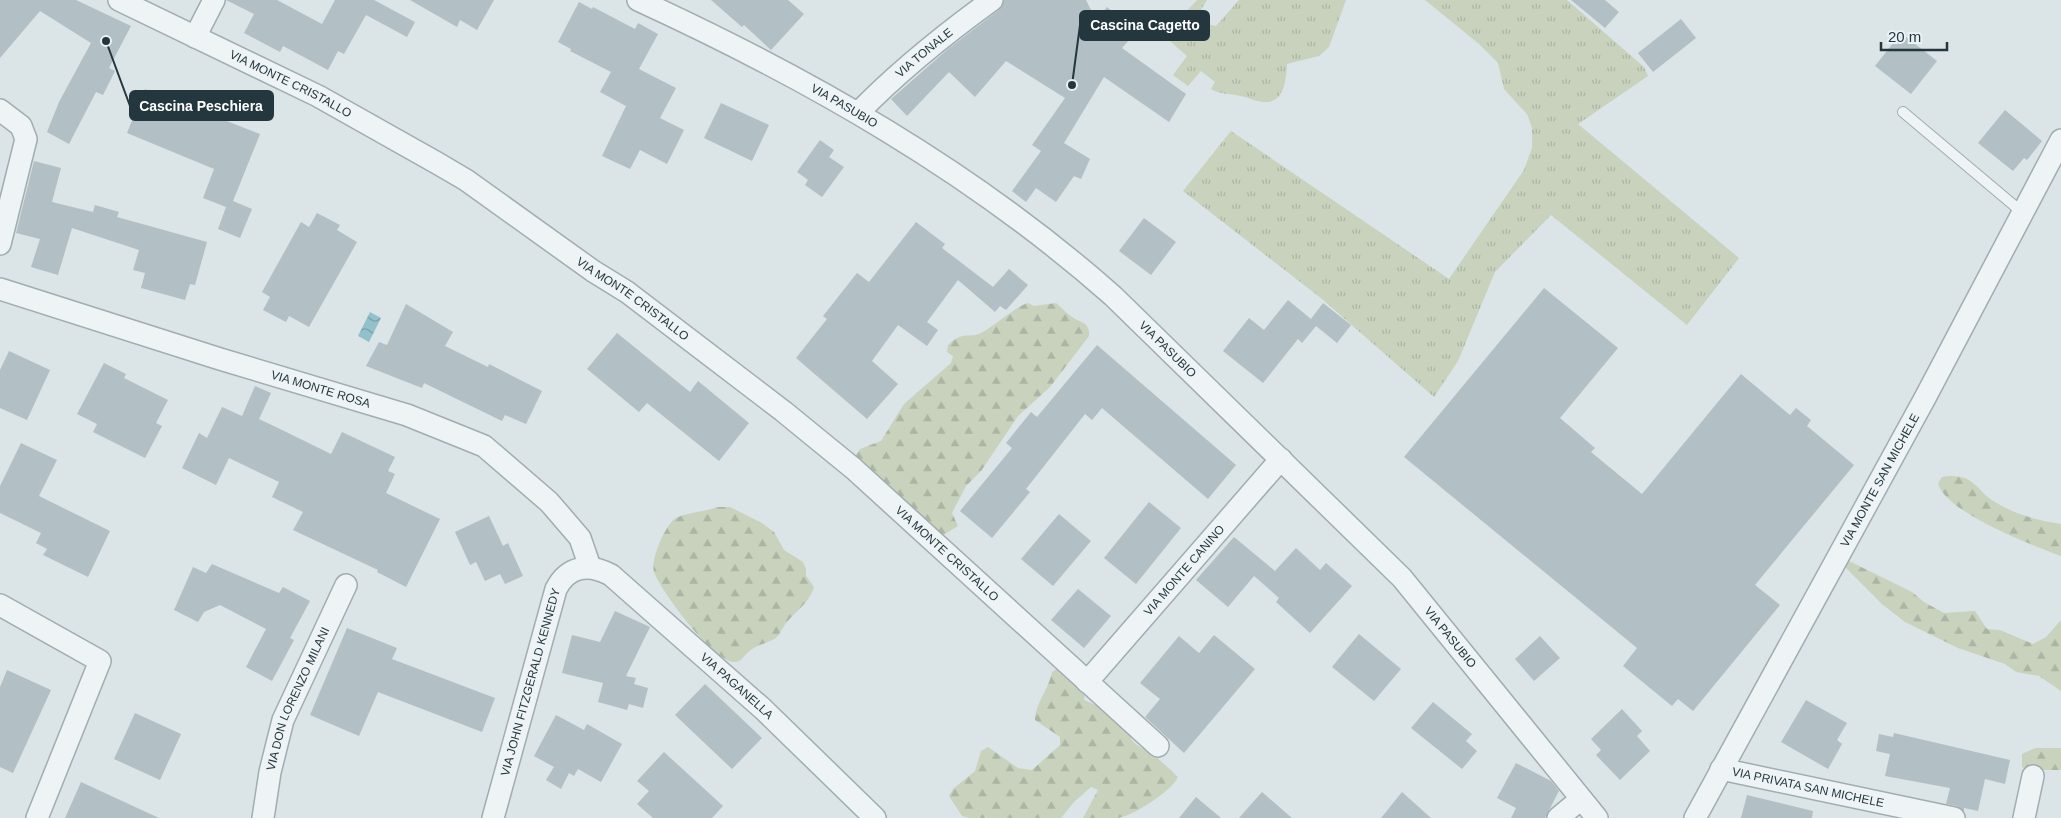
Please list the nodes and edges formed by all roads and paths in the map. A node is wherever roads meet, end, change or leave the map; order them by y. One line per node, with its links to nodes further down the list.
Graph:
1 (119, 0): 5 (street, VIA MONTE CRISTALLO)
2 (214, 0): 5 (street)
3 (638, 0): 7 (street, VIA PASUBIO)
4 (992, 0): 7 (street, VIA TONALE)
5 (195, 37): 17 (street, VIA MONTE CRISTALLO)
6 (0, 110): 11 (street)
7 (859, 112): 13 (street, VIA PASUBIO)
8 (1903, 112): 10 (lane)
9 (2061, 140): 10 (street, VIA MONTE SAN MICHELE)
10 (2023, 213): 19 (street, VIA MONTE SAN MICHELE)
11 (0, 244)
12 (0, 289): 14 (street, VIA MONTE ROSA)
13 (1281, 459): 17 (street, VIA MONTE CANINO); 21 (street, VIA PASUBIO)
14 (590, 567): 24 (street, VIA JOHN FITZGERALD KENNEDY); 25 (street, VIA PAGANELLA)
15 (346, 585): 23 (street, VIA DON LORENZO MILANI)
16 (0, 604): 22 (street)
17 (1087, 682): 18 (street, VIA MONTE CRISTALLO)
18 (1158, 746)
19 (1720, 770): 28 (street, VIA MONTE SAN MICHELE); 29 (street, VIA PRIVATA SAN MICHELE)
20 (2033, 776): 30 (street)
21 (1581, 799): 26 (street); 27 (street, VIA PASUBIO)
22 (37, 818)
23 (263, 818)
24 (493, 818)
25 (875, 818)
26 (1558, 818)
27 (1597, 818)
28 (1695, 818)
29 (1954, 818)
30 (2024, 818)

